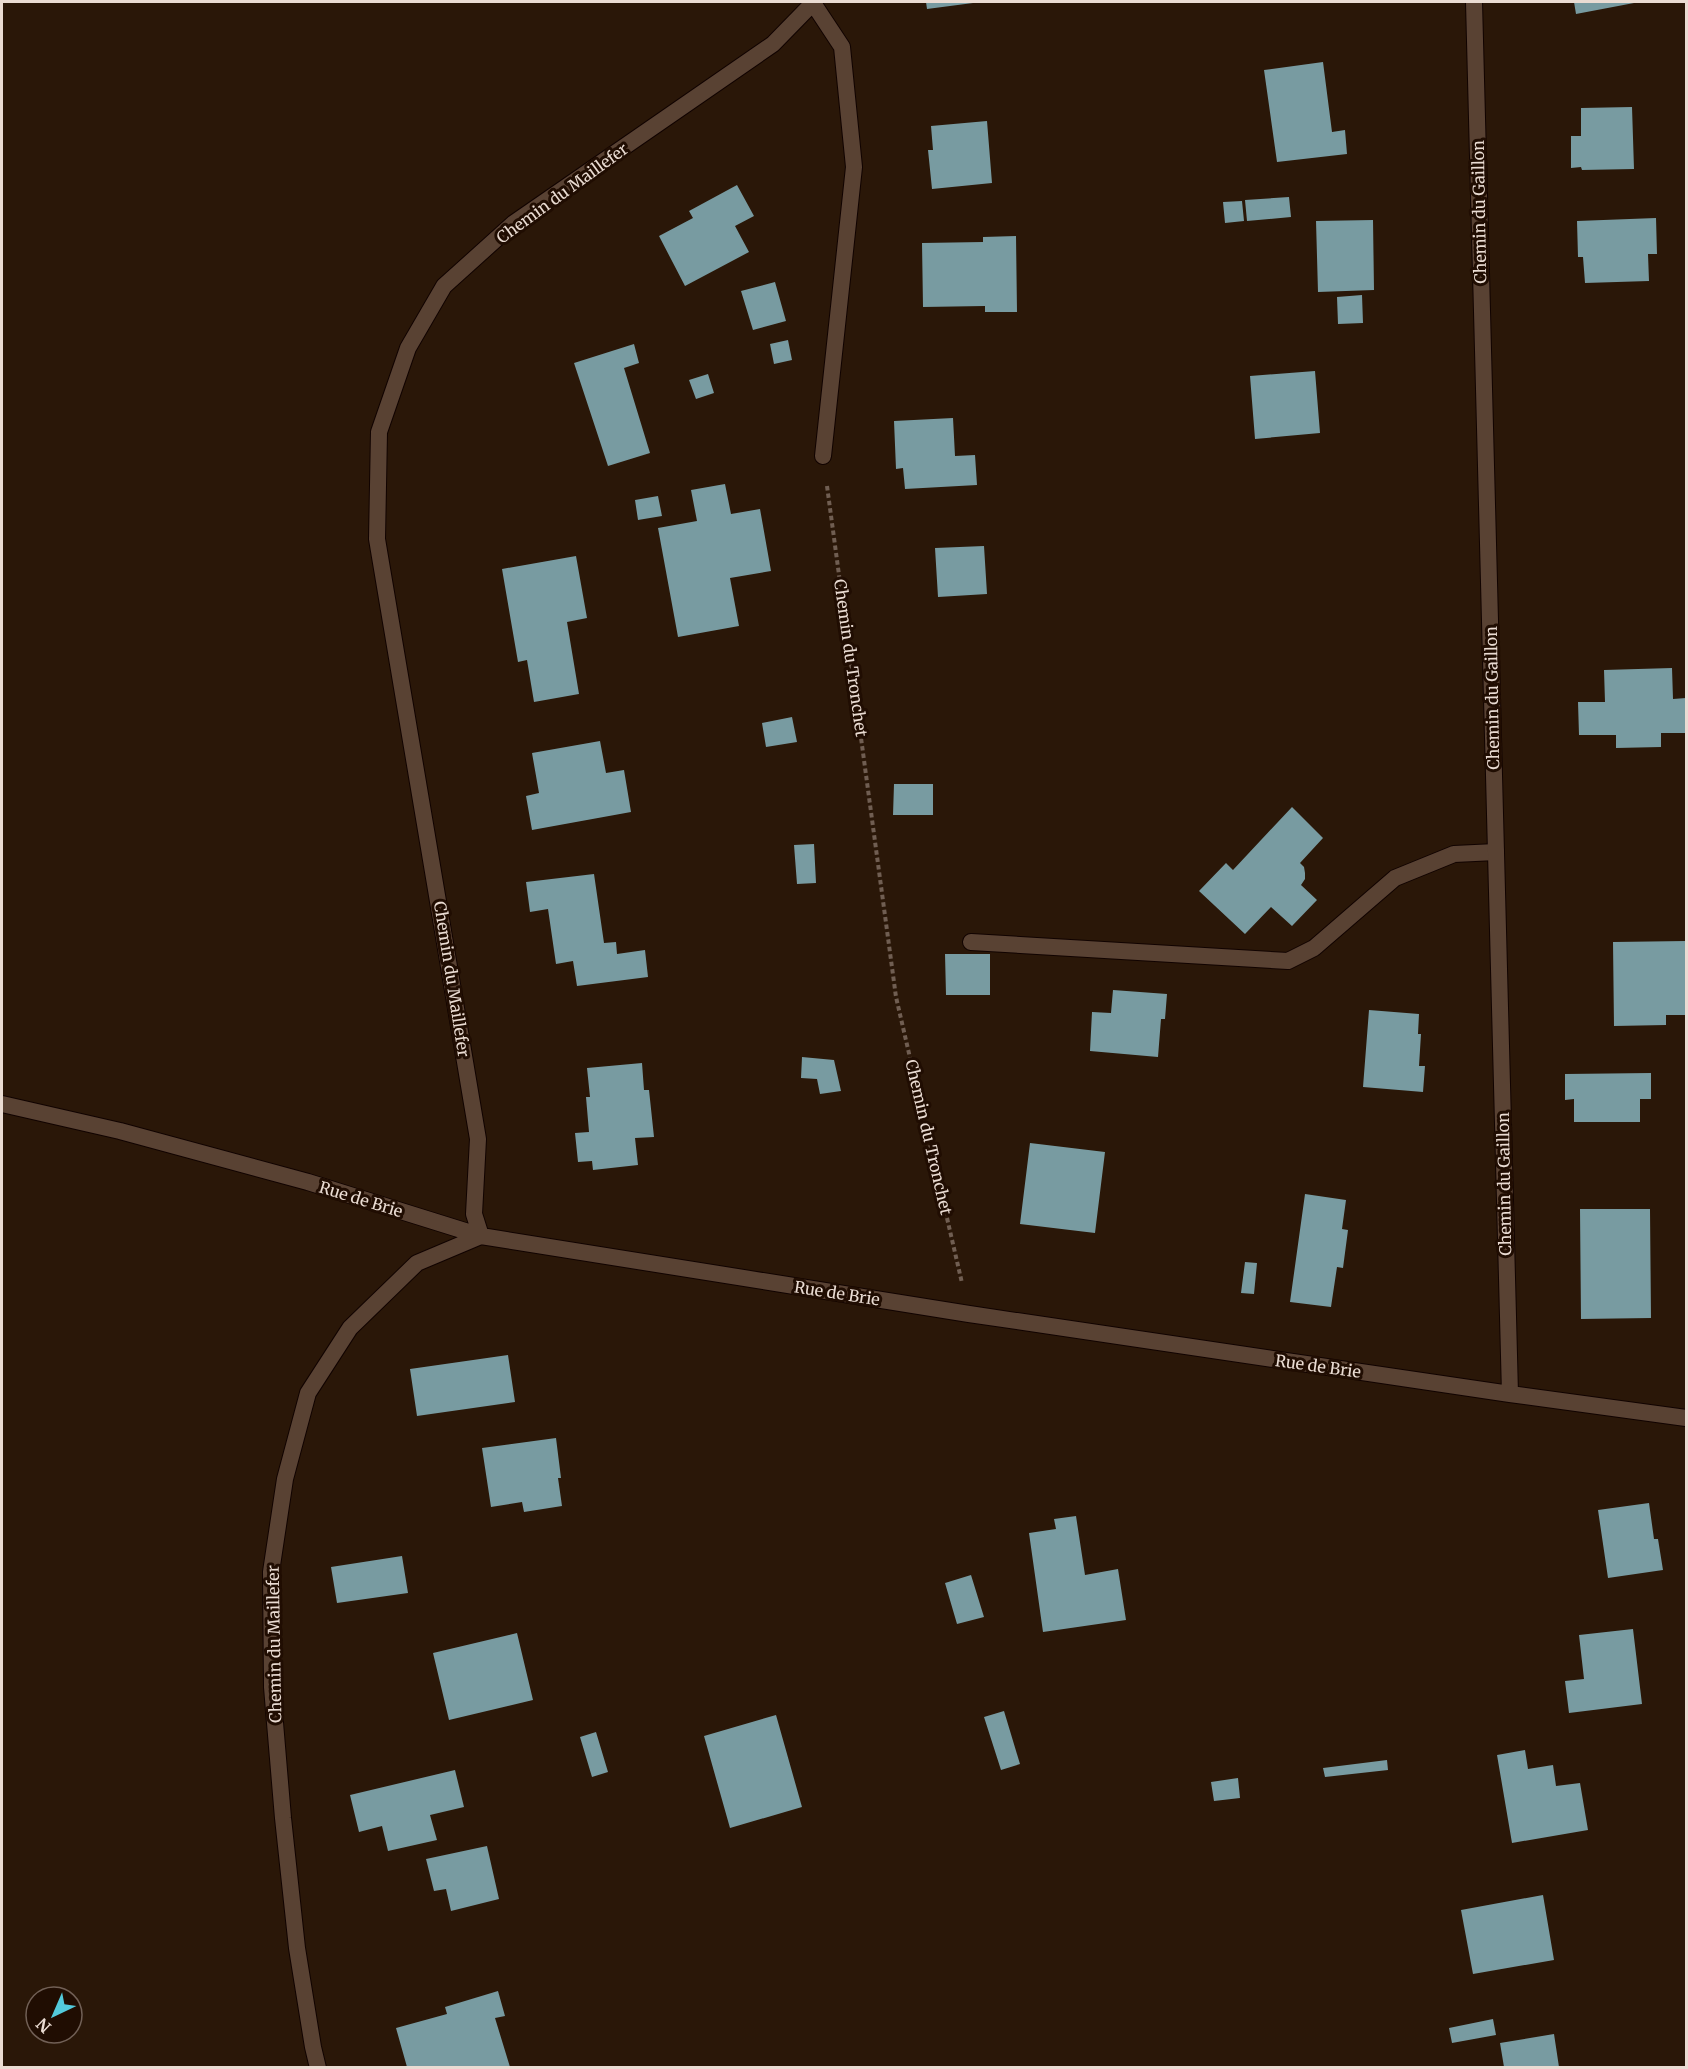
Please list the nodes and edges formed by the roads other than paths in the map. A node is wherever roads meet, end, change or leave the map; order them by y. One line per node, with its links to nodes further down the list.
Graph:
1 (814, 2): 3 (street); 7 (street, Chemin du Maillefer)
2 (1474, 2): 4 (street, Chemin du Gaillon)
3 (823, 456)
4 (1496, 852): 5 (street); 8 (street, Chemin du Gaillon)
5 (971, 942)
6 (2, 1104): 7 (street, Rue de Brie)
7 (481, 1236): 8 (street, Rue de Brie); 10 (street, Chemin du Maillefer)
8 (1510, 1394): 9 (street, Rue de Brie)
9 (1686, 1418)
10 (318, 2067)

